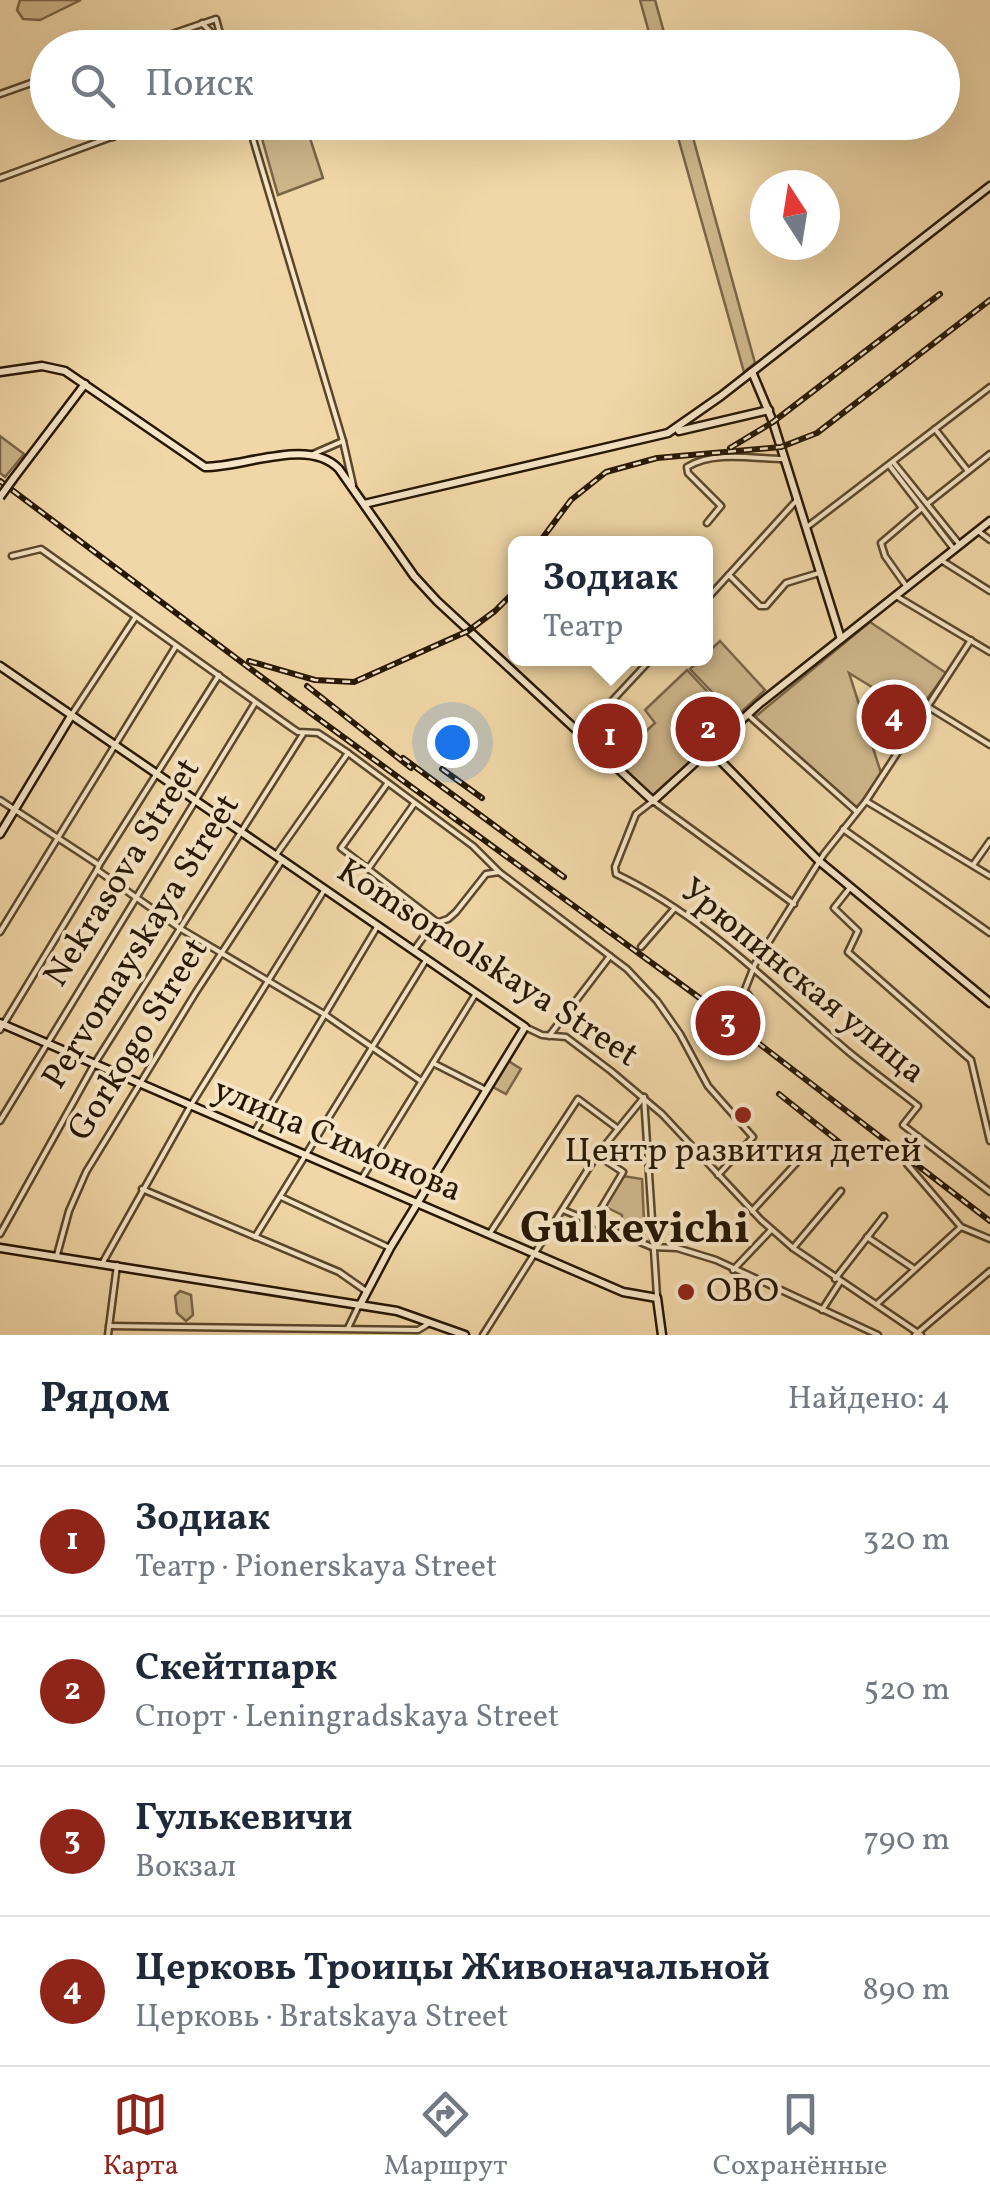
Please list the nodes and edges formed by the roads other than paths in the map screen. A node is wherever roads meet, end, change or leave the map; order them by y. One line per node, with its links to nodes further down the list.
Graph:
1 (202, 23): 2 (street); 3 (street); 4 (street)
2 (182, 30)
3 (208, 30)
4 (219, 30)
5 (30, 83): 6 (street)
6 (0, 94)
7 (107, 140): 9 (street)
8 (253, 140): 18 (street)
9 (0, 178)
10 (990, 186): 12 (street)
11 (0, 372): 13 (street)
12 (752, 372): 15 (street); 17 (street)
13 (85, 384): 19 (street); 25 (street, bridge)
14 (990, 387): 16 (street)
15 (769, 410): 17 (street); 21 (street)
16 (935, 430): 22 (street); 23 (street)
17 (668, 433): 27 (street)
18 (343, 441): 19 (street); 24 (street)
19 (313, 454): 24 (street)
20 (990, 454): 23 (street)
21 (784, 459): 26 (street); 30 (street)
22 (891, 463): 28 (street); 31 (street)
23 (968, 472): 28 (street)
24 (354, 489): 27 (street)
25 (0, 497)
26 (796, 501): 31 (street); 38 (street)
27 (364, 504): 49 (street)
28 (925, 507): 34 (street); 39 (street)
29 (990, 522): 32 (street)
30 (708, 523)
31 (805, 529): 37 (street)
32 (978, 531): 33 (street); 34 (street)
33 (990, 540)
34 (957, 547): 36 (street)
35 (12, 556): 43 (street)
36 (941, 560): 39 (street); 40 (street)
37 (819, 572): 38 (street); 44 (street)
38 (729, 575): 41 (street)
39 (907, 587): 42 (street)
40 (990, 591)
41 (713, 592)
42 (896, 596): 44 (street); 45 (street)
43 (135, 618): 46 (street); 56 (street)
44 (841, 639): 55 (street)
45 (971, 640): 47 (street); 54 (street)
46 (176, 646): 52 (street); 59 (street)
47 (990, 652)
48 (0, 666): 56 (street, Komsomolskaya Street)
49 (508, 666)
50 (508, 666): 58 (street)
51 (645, 666): 58 (street)
52 (219, 675): 53 (street); 63 (street)
53 (256, 702): 57 (street); 68 (street, Nekrasova Street)
54 (927, 706): 60 (street); 67 (street)
55 (747, 714): 61 (street); 71 (street)
56 (70, 716): 59 (street, Komsomolskaya Street); 70 (street)
57 (304, 732): 62 (street); 73 (street, Pervomayskaya Street)
58 (582, 733): 66 (street)
59 (114, 745): 63 (street, Komsomolskaya Street); 75 (street)
60 (990, 745)
61 (709, 749): 66 (street); 78 (street)
62 (348, 753): 64 (street); 77 (street, Gorkogo Street)
63 (156, 774): 68 (street, Komsomolskaya Street); 80 (street)
64 (388, 783): 69 (street); 81 (street)
65 (0, 800): 70 (street)
66 (653, 801): 87 (street); 88 (street, Урюпинская улица)
67 (866, 801): 71 (street); 79 (street)
68 (197, 802): 73 (street, Komsomolskaya Street); 86 (street, Nekrasova Street)
69 (414, 804): 81 (street); 82 (street)
70 (14, 809): 74 (street); 75 (street)
71 (856, 811): 72 (street)
72 (843, 828): 78 (street); 93 (street)
73 (240, 832): 77 (street, Komsomolskaya Street); 91 (street, Pervomayskaya Street)
74 (0, 834)
75 (58, 836): 80 (street); 92 (street)
76 (990, 841): 79 (street)
77 (279, 858): 85 (street, Komsomolskaya Street); 96 (street, Gorkogo Street)
78 (819, 861): 84 (street); 87 (street)
79 (973, 865): 83 (street)
80 (98, 867): 86 (street); 105 (street)
81 (368, 869): 89 (street)
82 (496, 872): 89 (street); 97 (street)
83 (990, 876)
84 (850, 887): 103 (street); 120 (street)
85 (325, 889): 90 (street, Komsomolskaya Street); 100 (street)
86 (137, 897): 91 (street); 108 (street, Nekrasova Street)
87 (794, 904): 99 (street)
88 (675, 908): 94 (street); 99 (street, Урюпинская улица)
89 (437, 922): 95 (street)
90 (378, 926): 95 (street, Komsomolskaya Street); 104 (street)
91 (181, 929): 96 (street); 110 (street, Pervomayskaya Street)
92 (0, 932)
93 (990, 933)
94 (642, 948)
95 (414, 950): 98 (street, Komsomolskaya Street)
96 (222, 955): 100 (street); 113 (street, Gorkogo Street)
97 (610, 956): 107 (street); 125 (street)
98 (426, 960): 102 (street, Komsomolskaya Street); 109 (street)
99 (754, 968): 101 (street); 129 (street, Урюпинская улица)
100 (268, 981): 104 (street); 116 (street)
101 (744, 992)
102 (475, 994): 106 (street, Komsomolskaya Street); 111 (street)
103 (990, 1004)
104 (324, 1014): 109 (street); 119 (street)
105 (1, 1026): 108 (street, улица Симонова)
106 (525, 1027): 107 (street, Komsomolskaya Street); 114 (street)
107 (549, 1037): 115 (street, Komsomolskaya Street)
108 (49, 1045): 110 (street, улица Симонова); 117 (street, Nekrasova Street)
109 (372, 1047): 112 (street); 121 (street)
110 (94, 1063): 113 (street, улица Симонова); 138 (street, Pervomayskaya Street)
111 (432, 1063): 112 (street); 114 (street)
112 (420, 1081): 126 (street)
113 (141, 1082): 116 (street, улица Симонова); 148 (street, Gorkogo Street)
114 (486, 1090): 131 (street)
115 (644, 1097): 118 (street); 125 (street, Komsomolskaya Street); 143 (street)
116 (191, 1106): 119 (street, улица Симонова); 127 (street)
117 (0, 1121)
118 (617, 1128): 122 (street); 139 (street)
119 (254, 1133): 121 (street, улица Симонова)
120 (990, 1142)
121 (306, 1154): 126 (street, улица Симонова); 130 (street)
122 (598, 1155): 132 (street); 135 (street)
123 (800, 1160): 133 (street)
124 (907, 1164): 136 (street)
125 (718, 1175): 133 (street, Komsomolskaya Street)
126 (362, 1178): 131 (street, улица Симонова)
127 (142, 1188): 140 (street); 149 (street)
128 (840, 1191): 146 (street)
129 (990, 1192)
130 (281, 1196): 140 (street); 145 (street)
131 (416, 1204): 139 (street, улица Симонова); 145 (street)
132 (563, 1210): 135 (street); 147 (street)
133 (752, 1211): 137 (street, Komsomolskaya Street)
134 (884, 1216): 141 (street)
135 (593, 1222): 143 (street)
136 (961, 1227): 142 (street); 151 (street)
137 (771, 1230): 146 (street, Komsomolskaya Street); 152 (street)
138 (0, 1234)
139 (490, 1234): 147 (street, улица Симонова)
140 (256, 1237): 155 (street)
141 (867, 1237): 151 (street); 154 (street)
142 (990, 1239)
143 (652, 1246): 152 (street); 156 (street)
144 (0, 1248): 148 (street)
145 (390, 1248): 155 (street)
146 (793, 1248): 154 (street, Komsomolskaya Street)
147 (534, 1254): 156 (street, улица Симонова); 166 (street)
148 (57, 1256): 149 (street)
149 (103, 1262): 150 (street)
150 (117, 1266): 158 (street); 161 (street)
151 (915, 1269): 157 (street)
152 (733, 1270): 159 (street)
153 (990, 1271): 163 (street)
154 (837, 1280): 157 (street, Komsomolskaya Street); 159 (street)
155 (366, 1292): 158 (street)
156 (657, 1298): 167 (street)
157 (878, 1303): 163 (street, Komsomolskaya Street)
158 (360, 1304): 160 (street); 162 (street)
159 (822, 1310): 168 (street)
160 (430, 1320): 162 (street); 165 (street)
161 (109, 1326): 162 (street); 164 (street)
162 (348, 1328)
163 (918, 1334)
164 (108, 1335)
165 (464, 1335)
166 (483, 1335)
167 (662, 1335)
168 (878, 1335)

